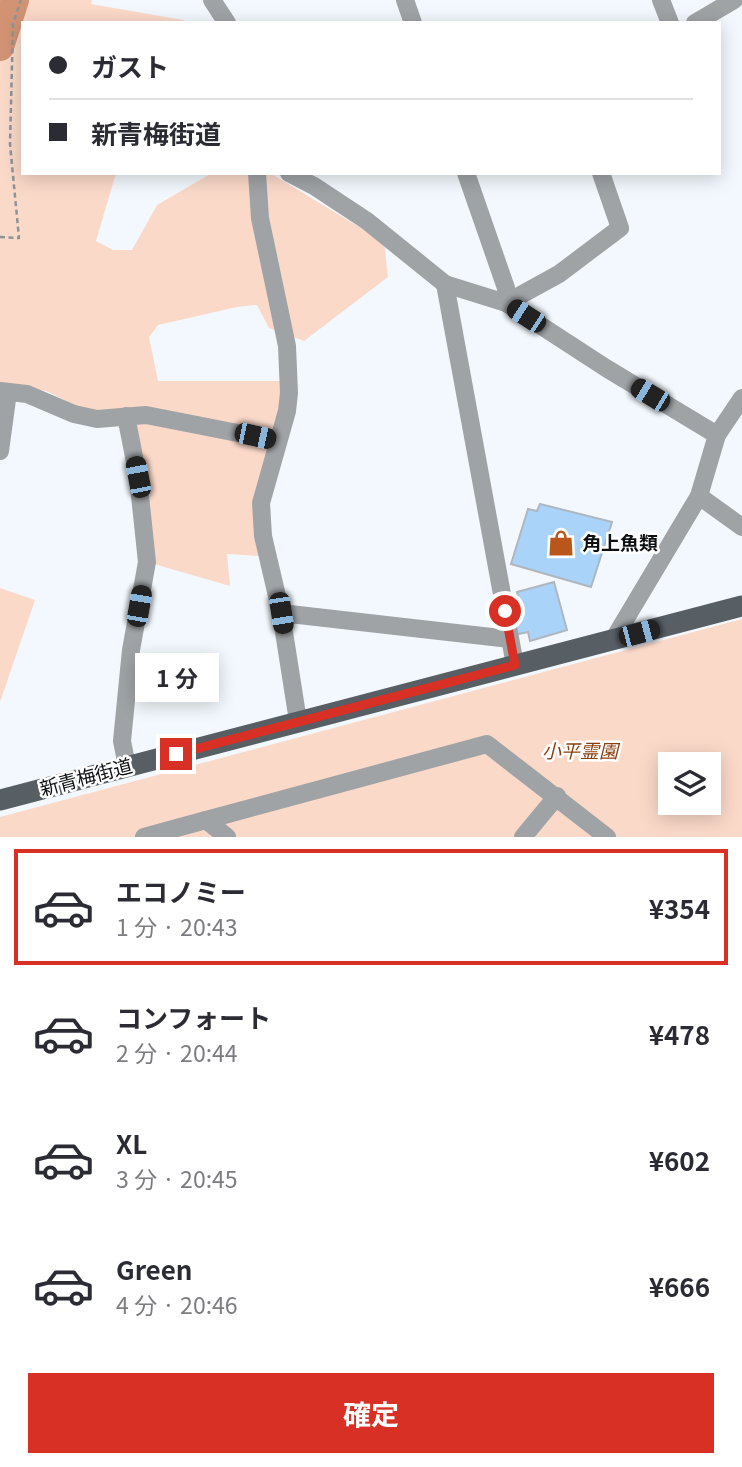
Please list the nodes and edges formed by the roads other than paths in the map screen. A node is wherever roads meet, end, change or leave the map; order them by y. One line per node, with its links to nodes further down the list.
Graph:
1 (212, 0): 5 (street)
2 (405, 0): 6 (street)
3 (661, 0): 7 (street)
4 (734, 0): 8 (street)
5 (226, 21)
6 (412, 21)
7 (669, 21)
8 (698, 21)
9 (257, 175): 19 (street)
10 (293, 175): 13 (street)
11 (467, 175): 14 (street)
12 (602, 175): 14 (street)
13 (445, 284): 14 (street); 25 (street)
14 (506, 303): 18 (street)
15 (4, 391): 17 (street); 20 (street)
16 (742, 398): 18 (street)
17 (126, 416): 19 (street); 29 (street)
18 (717, 435): 21 (street)
19 (278, 441): 24 (street)
20 (0, 451)
21 (699, 496): 22 (street); 26 (street)
22 (742, 527)
23 (742, 606): 26 (main road, 新青梅街道)
24 (281, 613): 25 (street); 28 (street)
25 (510, 639): 27 (street)
26 (613, 640): 27 (main road, 新青梅街道)
27 (515, 665): 28 (main road, 新青梅街道)
28 (298, 721): 29 (main road, 新青梅街道)
29 (127, 766): 31 (main road, 新青梅街道)
30 (557, 796): 32 (street); 34 (street); 35 (street)
31 (0, 800)
32 (216, 831): 33 (street)
33 (144, 837)
34 (523, 837)
35 (607, 837)

